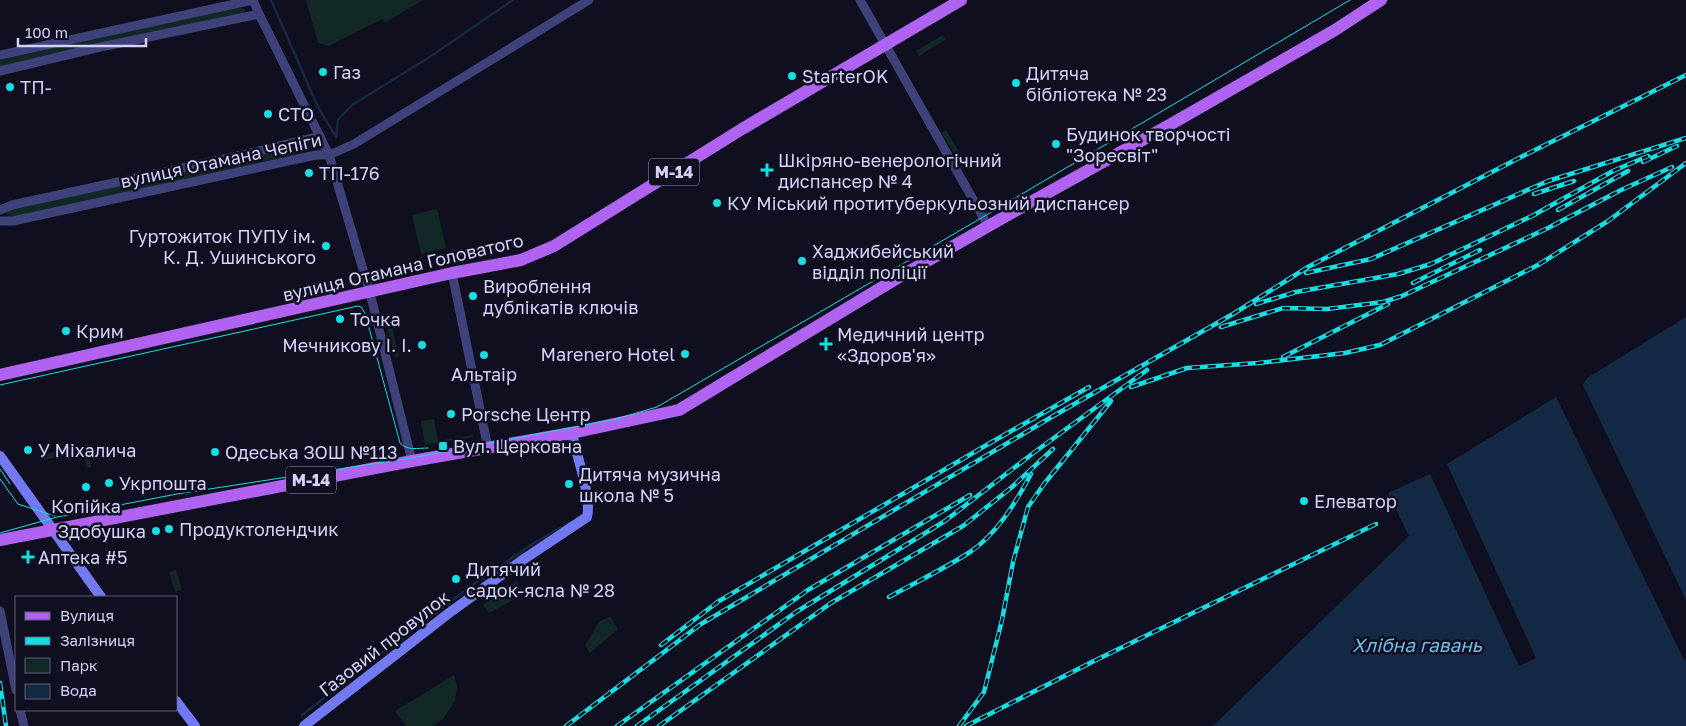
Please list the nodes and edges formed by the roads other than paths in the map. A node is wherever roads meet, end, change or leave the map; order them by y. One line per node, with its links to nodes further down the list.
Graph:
1 (253, 0): 6 (street); 8 (street)
2 (589, 0): 11 (street, вулиця Отамана Чепіги)
3 (860, 0): 7 (street)
4 (961, 0): 7 (main road, вулиця Отамана Головатого / М-14)
5 (1381, 0): 14 (main road, М-14)
6 (259, 14): 9 (street); 10 (street)
7 (885, 44): 14 (street); 15 (main road, вулиця Отамана Головатого / М-14)
8 (0, 55)
9 (0, 71)
10 (320, 136): 11 (street); 12 (street, вулиця Отамана Чепіги)
11 (329, 155): 13 (street, вулиця Отамана Чепіги); 16 (street)
12 (0, 210)
13 (0, 220)
14 (988, 226): 18 (main road, М-14)
15 (452, 273): 16 (main road, вулиця Отамана Головатого / М-14); 19 (street)
16 (370, 293): 17 (main road, вулиця Отамана Головатого / М-14); 21 (street)
17 (0, 375)
18 (572, 433): 19 (main road, М-14); 31 (street, Газовий провулок)
19 (488, 448): 21 (main road, М-14)
20 (0, 456): 22 (street)
21 (412, 461): 22 (main road, М-14)
22 (51, 529): 23 (main road, М-14); 24 (street)
23 (0, 540)
24 (100, 596)
25 (0, 611): 26 (street)
26 (15, 685)
27 (178, 704): 30 (street)
28 (20, 711): 29 (street)
29 (24, 726)
30 (195, 726)
31 (304, 726)

